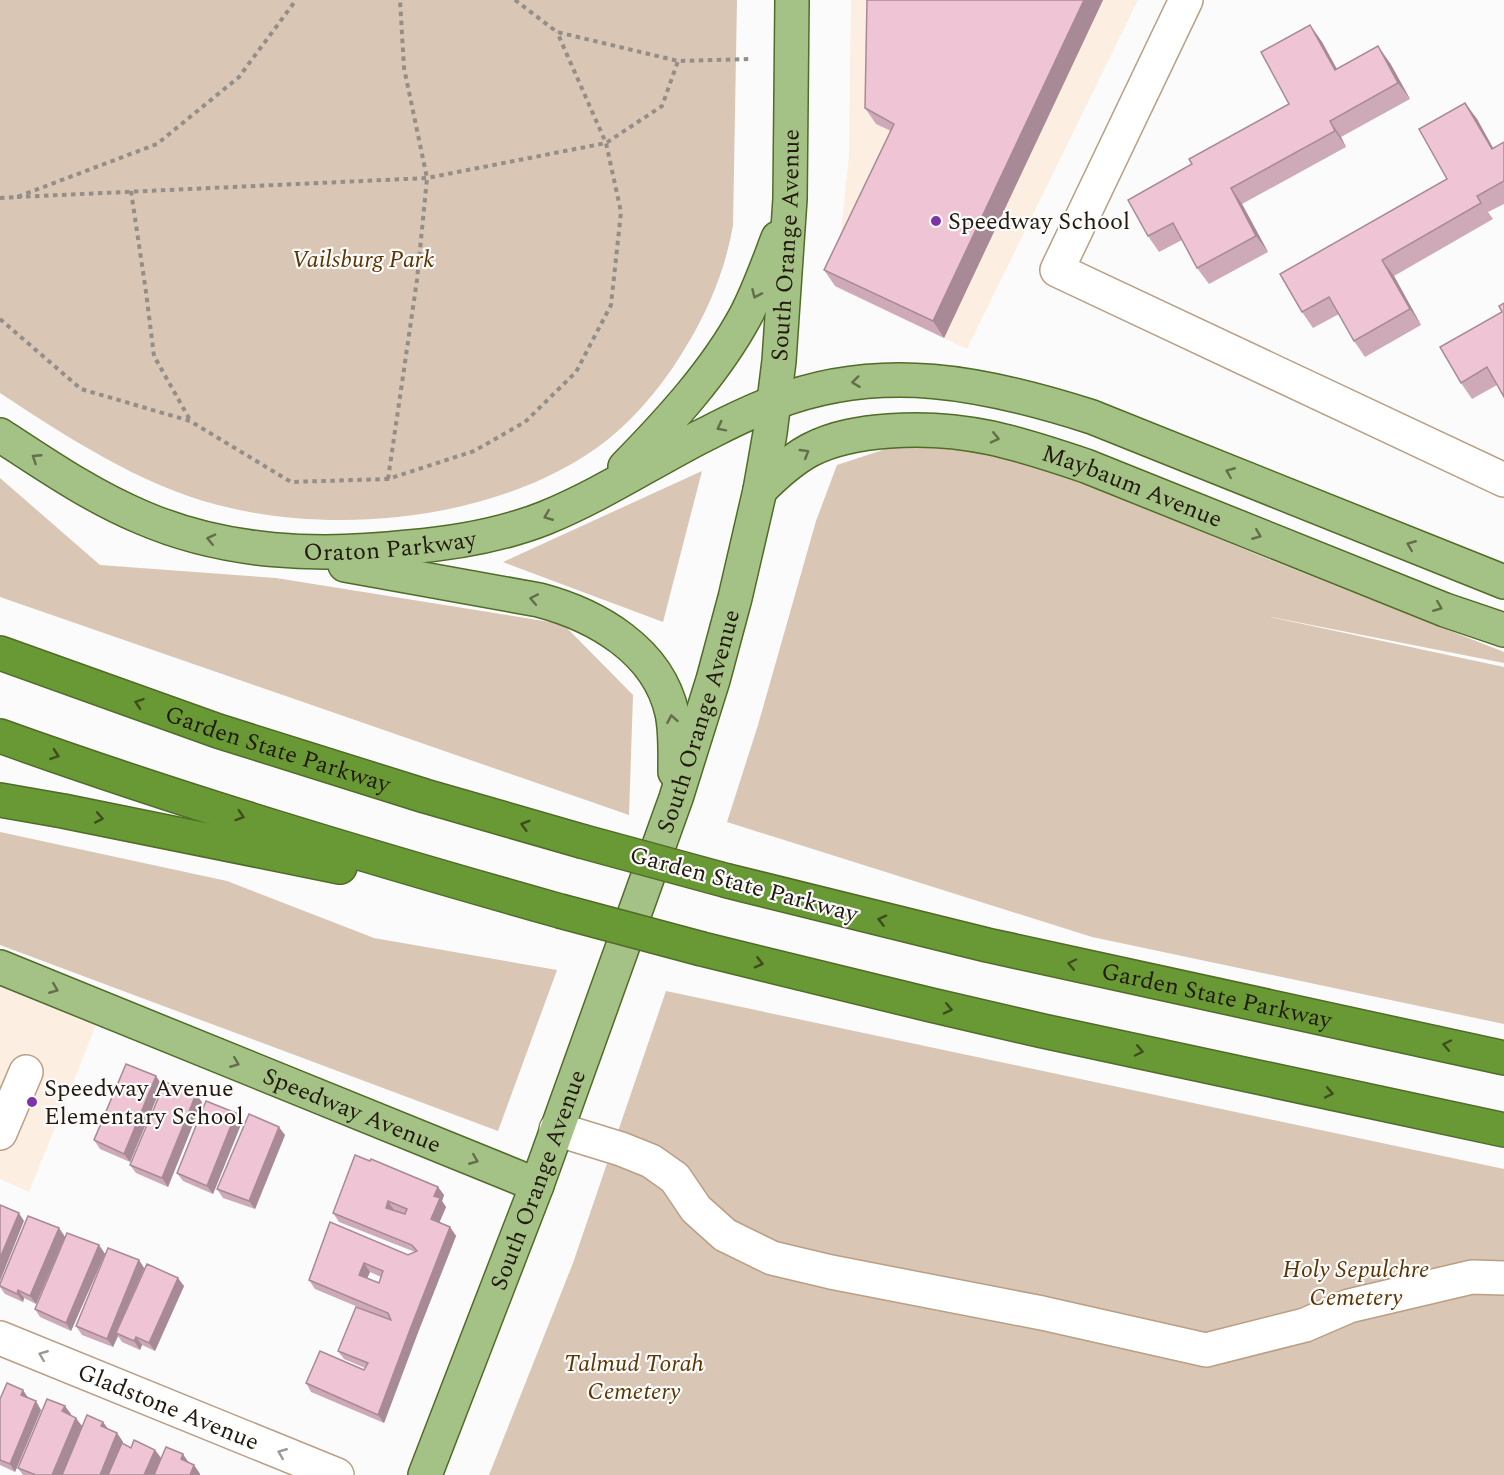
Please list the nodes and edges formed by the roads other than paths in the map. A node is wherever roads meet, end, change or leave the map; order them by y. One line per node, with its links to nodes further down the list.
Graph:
1 (792, 0): 3 (main road, South Orange Avenue)
2 (1186, 0): 6 (street)
3 (790, 199): 4 (main road, South Orange Avenue); 8 (main road, one-way to 8)
4 (774, 402): 7 (main road, South Orange Avenue); 8 (main road, Oraton Parkway, one-way to 8); 10 (main road, Maybaum Avenue, one-way to 4)
5 (0, 435): 9 (main road, Oraton Parkway, one-way to 5)
6 (1504, 480)
7 (760, 490): 11 (main road, Maybaum Avenue, one-way to 11); 14 (main road, South Orange Avenue)
8 (600, 493): 9 (main road, Oraton Parkway, one-way to 9)
9 (253, 548): 14 (main road, one-way to 9)
10 (1504, 582)
11 (1504, 630)
12 (0, 653): 18 (highway, Garden State Parkway, one-way to 12, bridge)
13 (0, 736): 16 (highway, one-way to 16)
14 (676, 798): 20 (main road, South Orange Avenue)
15 (0, 800): 16 (highway, one-way to 16)
16 (560, 911): 21 (highway, one-way to 21, bridge)
17 (0, 967): 23 (main road, Speedway Avenue, one-way to 23)
18 (1504, 1058)
19 (26, 1072): 22 (street)
20 (556, 1129): 23 (main road, South Orange Avenue); 24 (street)
21 (1504, 1130)
22 (0, 1133)
23 (537, 1185): 27 (main road, South Orange Avenue)
24 (1504, 1278)
25 (0, 1338): 26 (street, Gladstone Avenue, one-way to 25)
26 (336, 1475)
27 (425, 1475)

